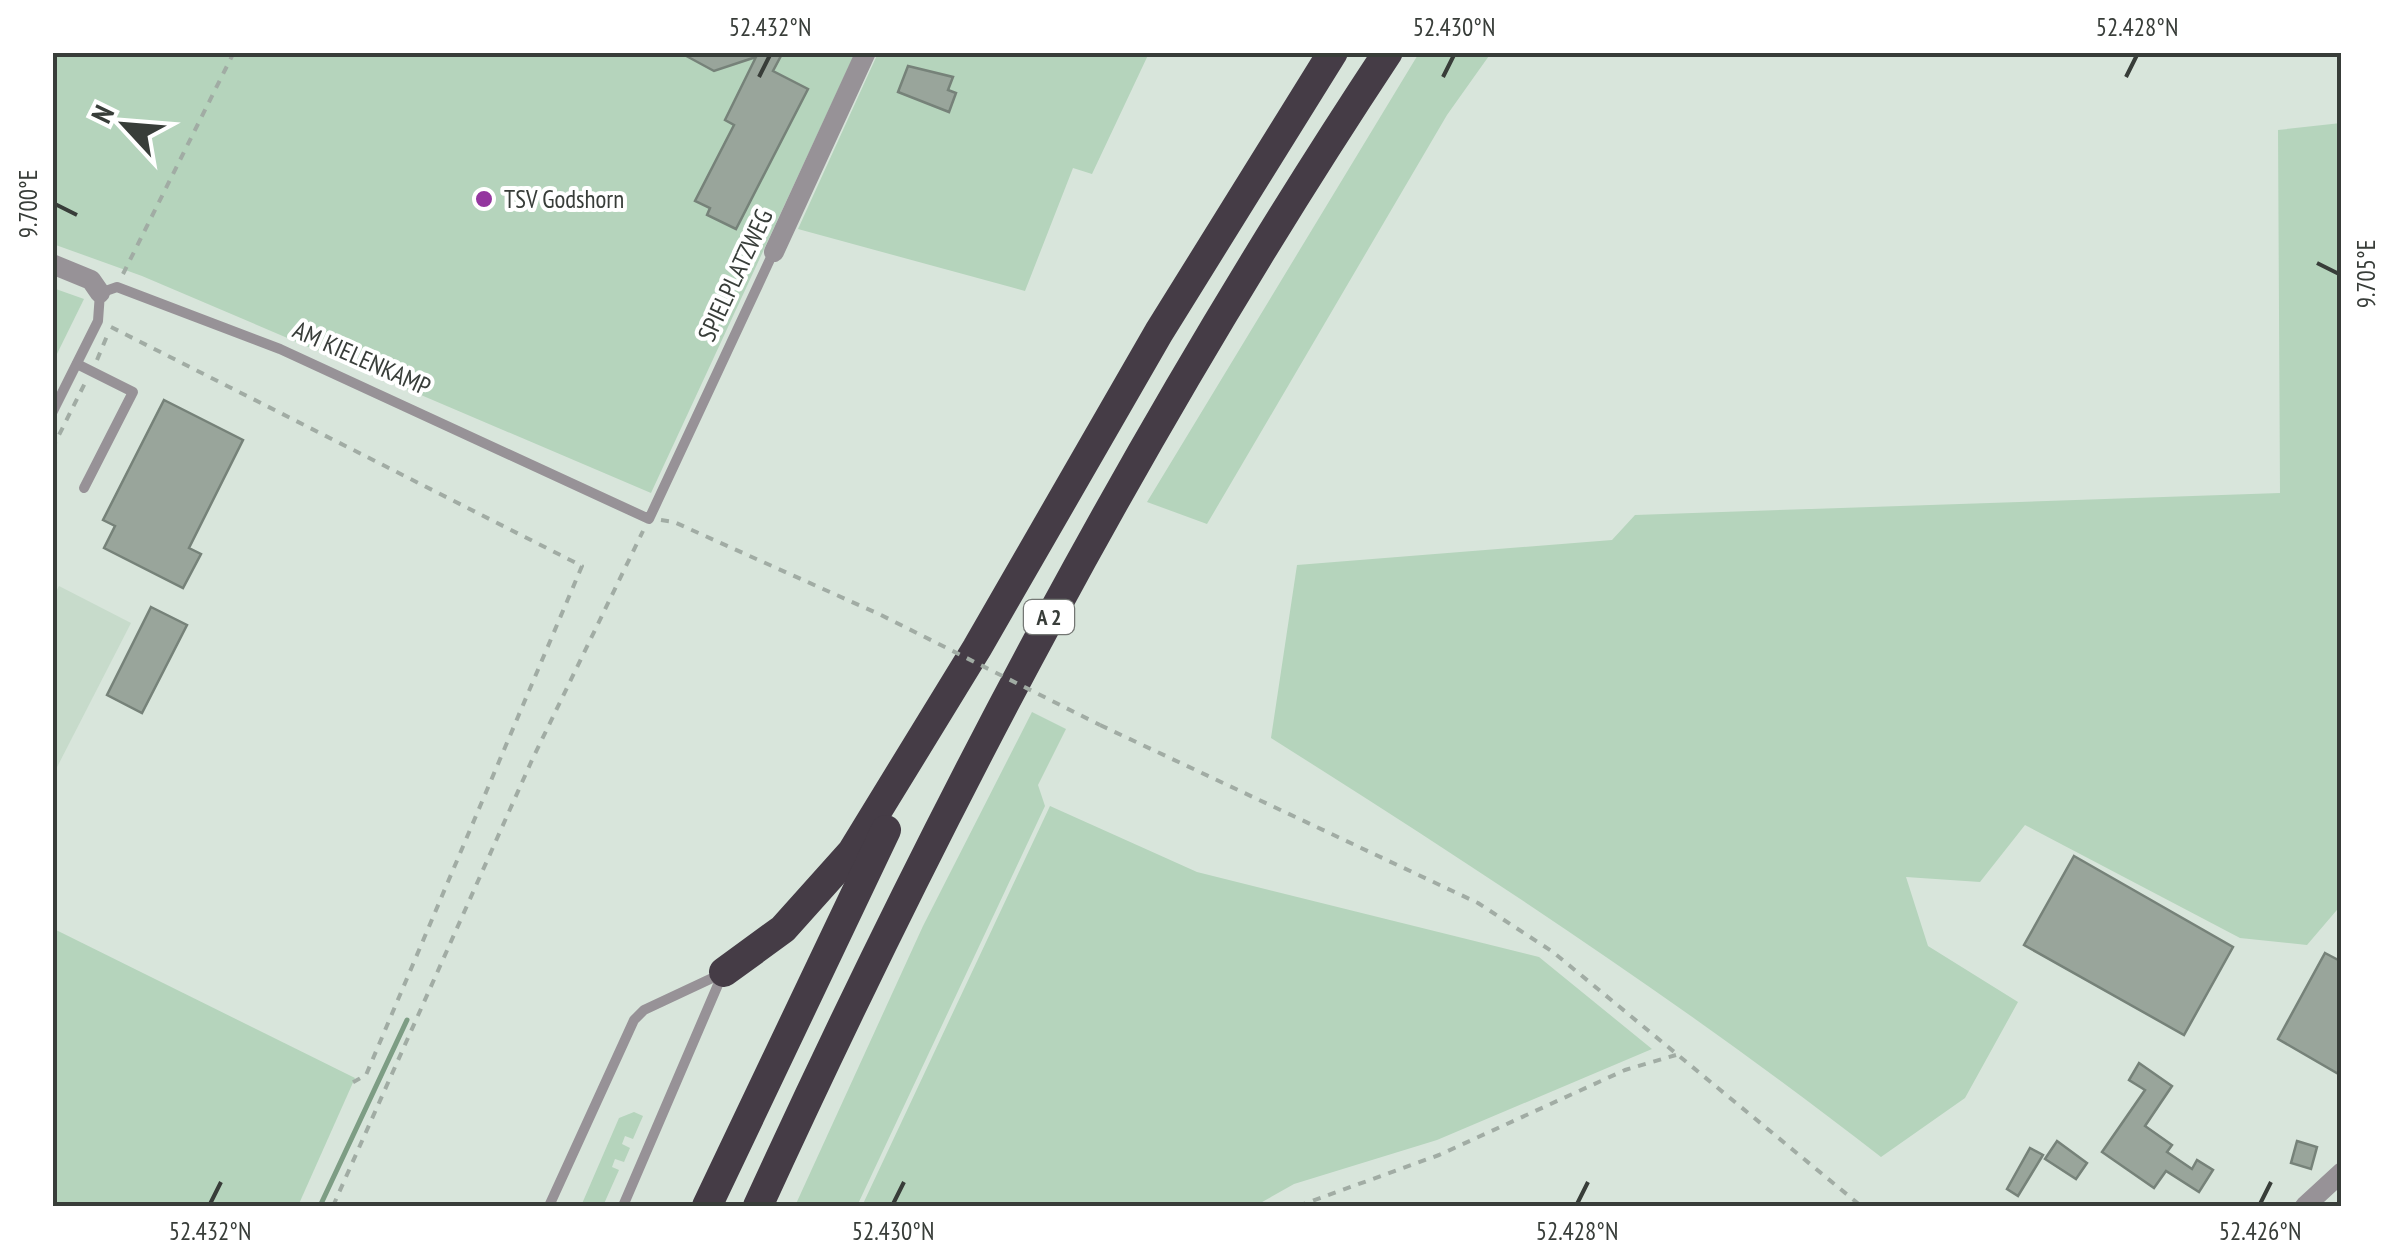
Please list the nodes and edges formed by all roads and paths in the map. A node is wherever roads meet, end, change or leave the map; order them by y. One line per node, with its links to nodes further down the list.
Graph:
1 (234, 52): 7 (path)
2 (866, 52): 5 (street, SPIELPLATZWEG)
3 (1332, 52): 13 (highway, A 2)
4 (1388, 52): 22 (highway, A 2)
5 (774, 252): 12 (lane, SPIELPLATZWEG)
6 (52, 264): 7 (street, AM KIELENKAMP)
7 (109, 290): 8 (lane); 12 (lane, AM KIELENKAMP)
8 (98, 321): 9 (lane); 16 (path)
9 (77, 364): 10 (lane); 11 (lane)
10 (52, 413)
11 (84, 488)
12 (649, 519): 15 (path, bridge); 18 (path)
13 (977, 648): 14 (highway); 21 (highway, A 2)
14 (724, 972): 19 (lane); 20 (lane)
15 (1676, 1055): 23 (path); 24 (path)
16 (350, 1084)
17 (2342, 1172): 25 (street)
18 (332, 1206)
19 (548, 1206)
20 (623, 1206)
21 (707, 1206)
22 (758, 1206)
23 (1298, 1206)
24 (1861, 1206)
25 (2305, 1206)

